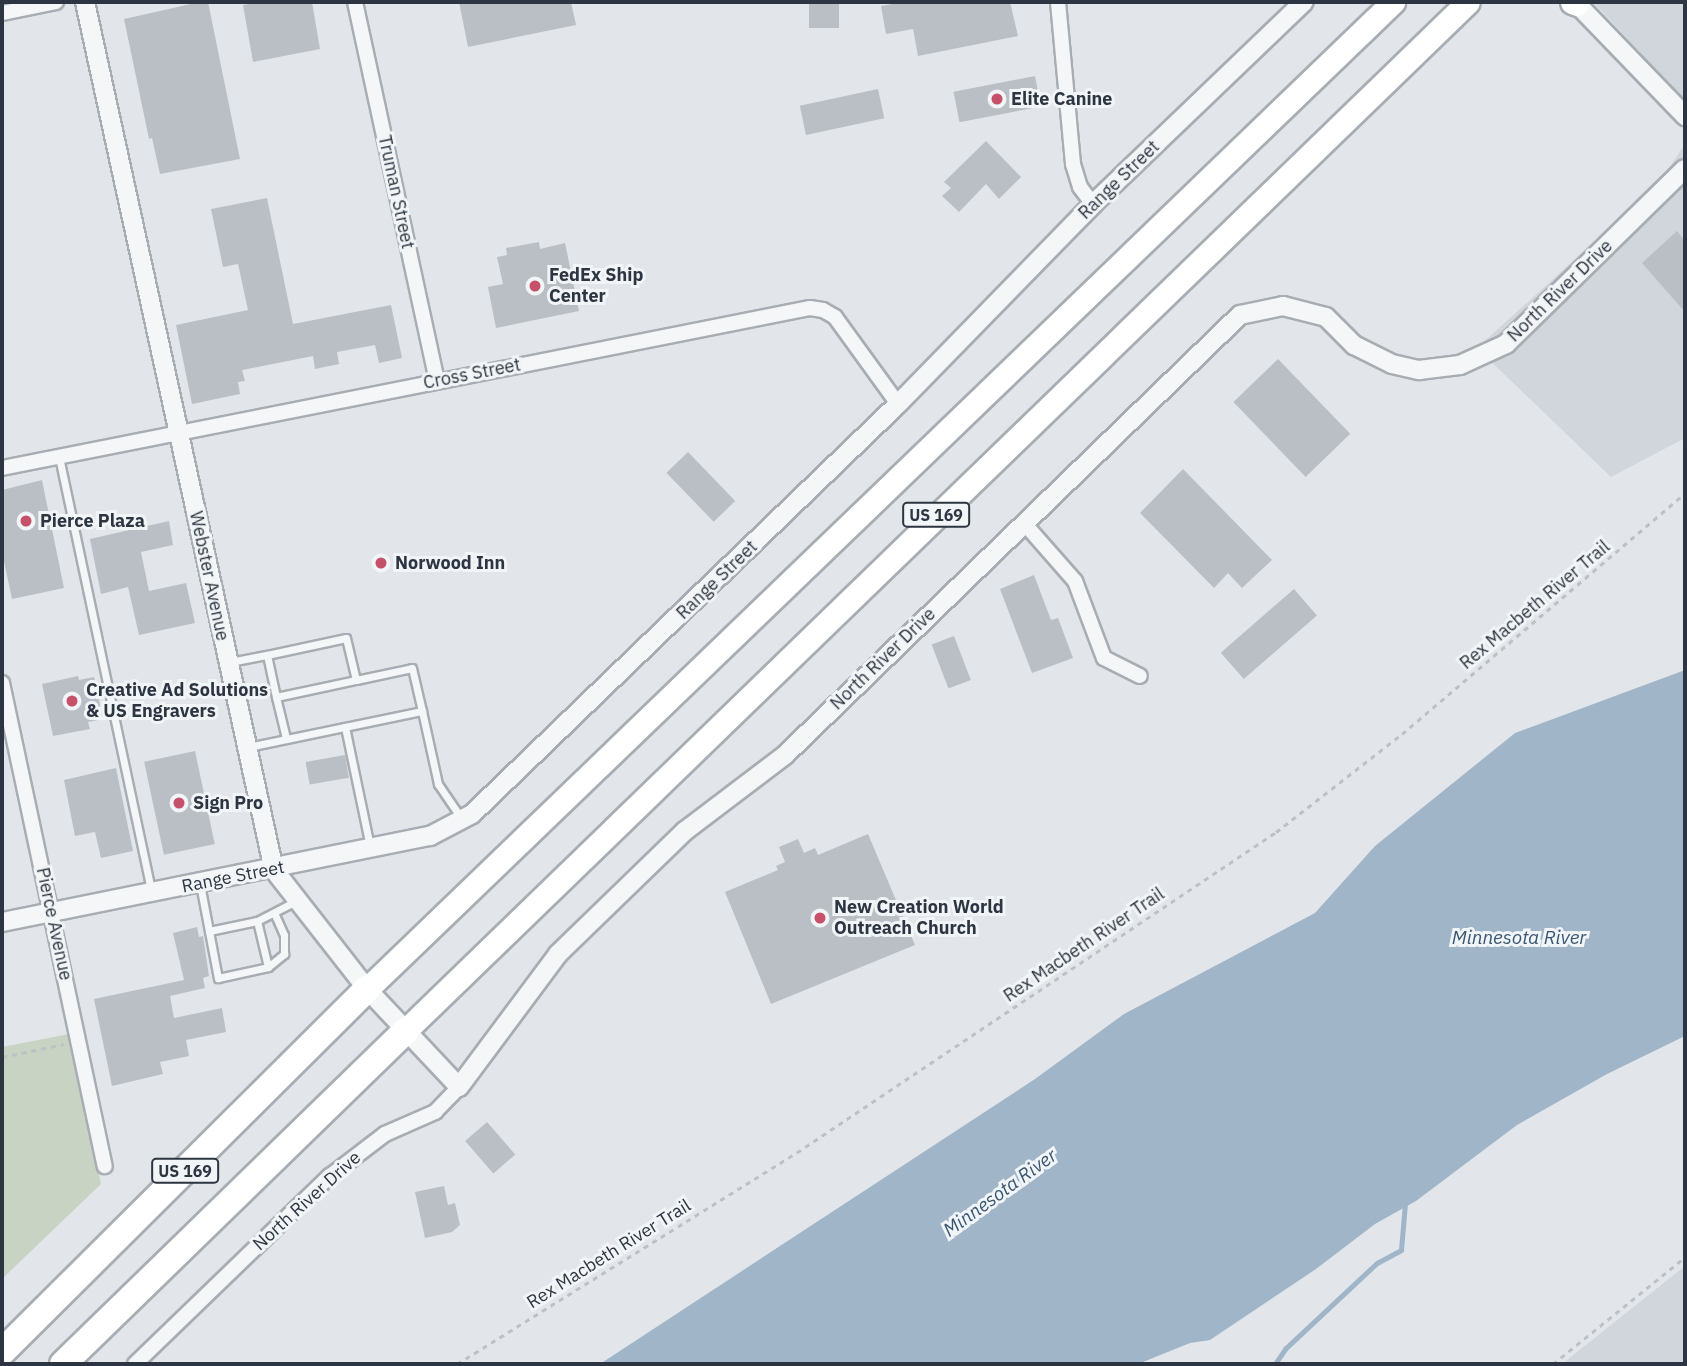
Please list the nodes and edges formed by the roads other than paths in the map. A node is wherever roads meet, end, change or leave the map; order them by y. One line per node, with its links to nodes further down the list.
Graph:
1 (56, 2): 9 (street)
2 (85, 2): 15 (street, Webster Avenue)
3 (355, 2): 13 (street, Truman Street)
4 (1058, 2): 12 (street)
5 (1394, 2): 41 (highway, US 169)
6 (1469, 2): 42 (highway, US 169)
7 (1575, 3): 10 (street)
8 (1293, 5): 12 (street, Range Street)
9 (2, 13)
10 (1685, 116)
11 (1685, 169): 18 (street, North River Drive)
12 (1093, 204): 14 (street, Range Street)
13 (437, 381): 14 (street, Cross Street); 15 (street, Cross Street)
14 (898, 404): 29 (street, Range Street)
15 (178, 434): 16 (street, Cross Street); 20 (street, Webster Avenue)
16 (59, 457): 17 (street, Cross Street); 33 (lane)
17 (2, 468)
18 (1024, 523): 21 (street); 43 (street, North River Drive)
19 (267, 655): 20 (lane); 22 (lane); 24 (lane)
20 (228, 662): 28 (street, Webster Avenue)
21 (1140, 676)
22 (356, 680): 24 (lane); 25 (lane)
23 (2, 683): 35 (street, Pierce Avenue)
24 (276, 697): 27 (lane)
25 (422, 711): 26 (lane); 29 (lane)
26 (345, 727): 27 (lane); 30 (lane)
27 (286, 738): 28 (lane)
28 (247, 747): 31 (street, Webster Avenue)
29 (461, 819): 30 (street, Range Street)
30 (370, 848): 31 (street, Range Street)
31 (274, 870): 32 (street, Range Street); 34 (street, Webster Avenue)
32 (200, 884): 33 (street, Range Street); 39 (lane)
33 (151, 894): 35 (street, Range Street)
34 (298, 900): 36 (lane); 41 (street, Webster Avenue)
35 (51, 913): 38 (street, Range Street); 44 (street, Pierce Avenue)
36 (274, 914): 37 (lane); 40 (lane)
37 (257, 921): 39 (lane); 40 (lane)
38 (2, 922)
39 (208, 931): 40 (lane)
40 (268, 967)
41 (367, 989): 42 (street, Webster Avenue); 45 (highway, US 169)
42 (405, 1031): 43 (street, Webster Avenue); 46 (highway, US 169)
43 (459, 1087): 47 (street, North River Drive)
44 (105, 1166)
45 (2, 1352)
46 (62, 1364)
47 (135, 1364)

